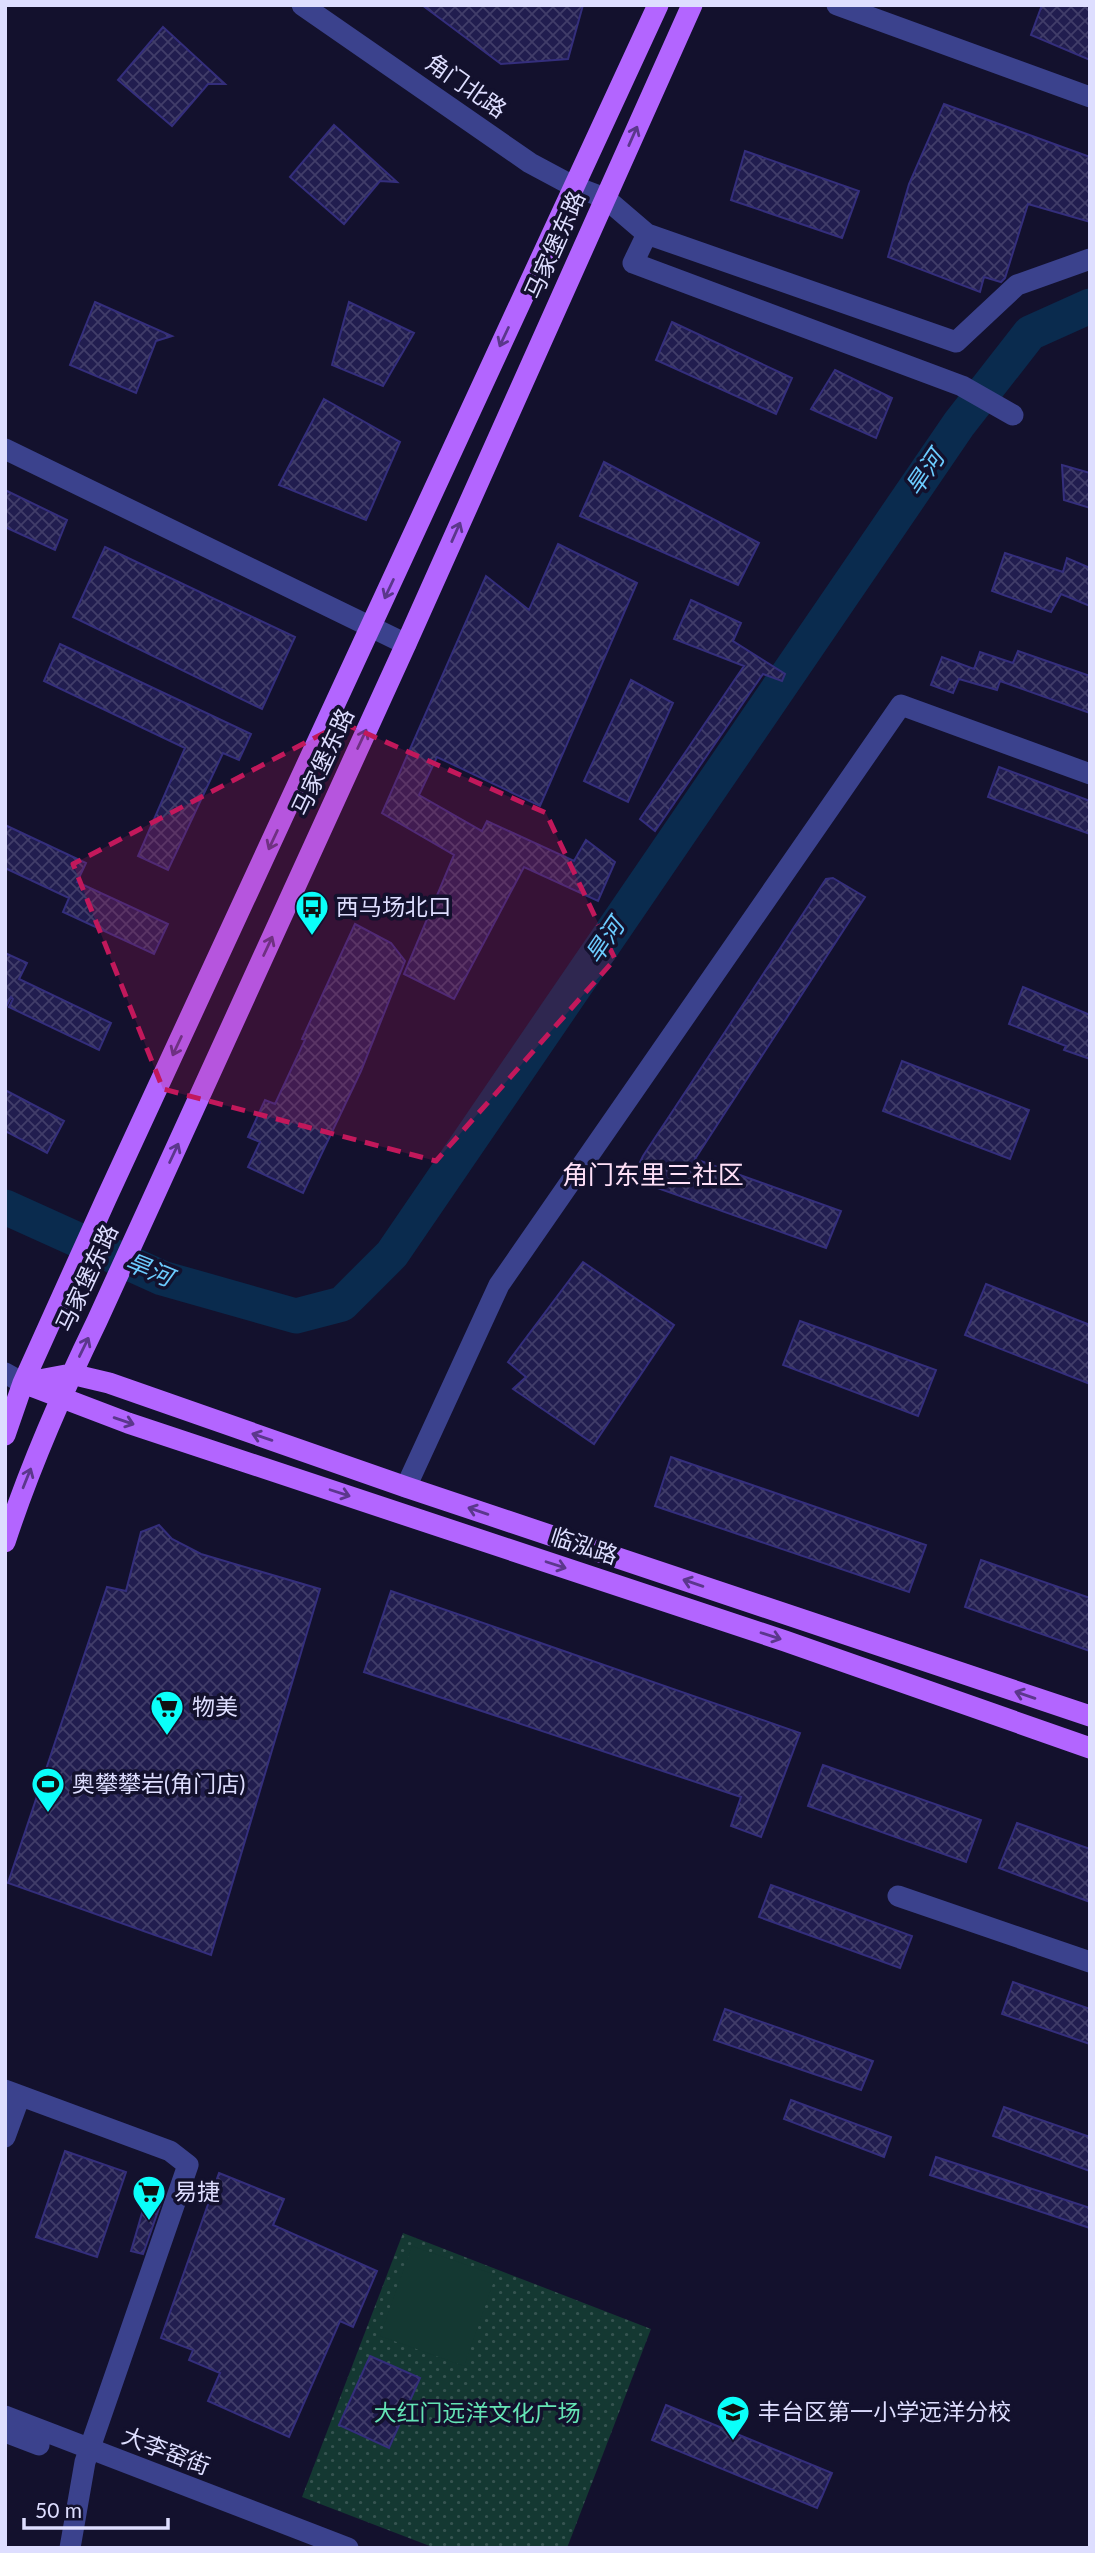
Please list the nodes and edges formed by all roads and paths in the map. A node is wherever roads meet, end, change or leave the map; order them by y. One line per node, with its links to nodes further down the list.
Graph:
1 (302, 5): 6 (street, 角门北路)
2 (658, 5): 6 (main road, 马家堡东路)
3 (692, 5): 7 (main road, 马家堡东路, one-way to 3)
4 (837, 5): 5 (street)
5 (1090, 97)
6 (573, 186): 7 (street, 角门北路); 12 (main road, 马家堡东路, one-way to 12)
7 (605, 198): 8 (street); 13 (main road, 马家堡东路, one-way to 7)
8 (647, 234): 9 (street); 10 (street)
9 (1090, 259)
10 (1013, 415)
11 (5, 449): 12 (street)
12 (372, 627): 13 (street); 16 (main road, 马家堡东路, one-way to 16)
13 (406, 644): 15 (main road, 马家堡东路, one-way to 13)
14 (1090, 774): 19 (street)
15 (71, 1374): 16 (main road); 17 (main road, 马家堡东路); 19 (main road, 临泓路, one-way to 15)
16 (14, 1378): 17 (main road, 临泓路); 18 (main road, 马家堡东路)
17 (60, 1398): 20 (main road, 马家堡东路, one-way to 17); 22 (main road, 临泓路, one-way to 22)
18 (5, 1435)
19 (406, 1487): 21 (main road, 临泓路, one-way to 19)
20 (5, 1542)
21 (1090, 1716)
22 (1090, 1748)
23 (898, 1896): 24 (street)
24 (1090, 1962)
25 (13, 2093): 26 (street); 29 (street)
26 (5, 2137)
27 (5, 2416): 29 (street, 大李窑街)
28 (5, 2432): 29 (street, 大李窑街)
29 (87, 2456): 30 (street); 31 (street, 大李窑街); 32 (street, 大李窑街)
30 (70, 2548)
31 (309, 2548)
32 (348, 2548)

